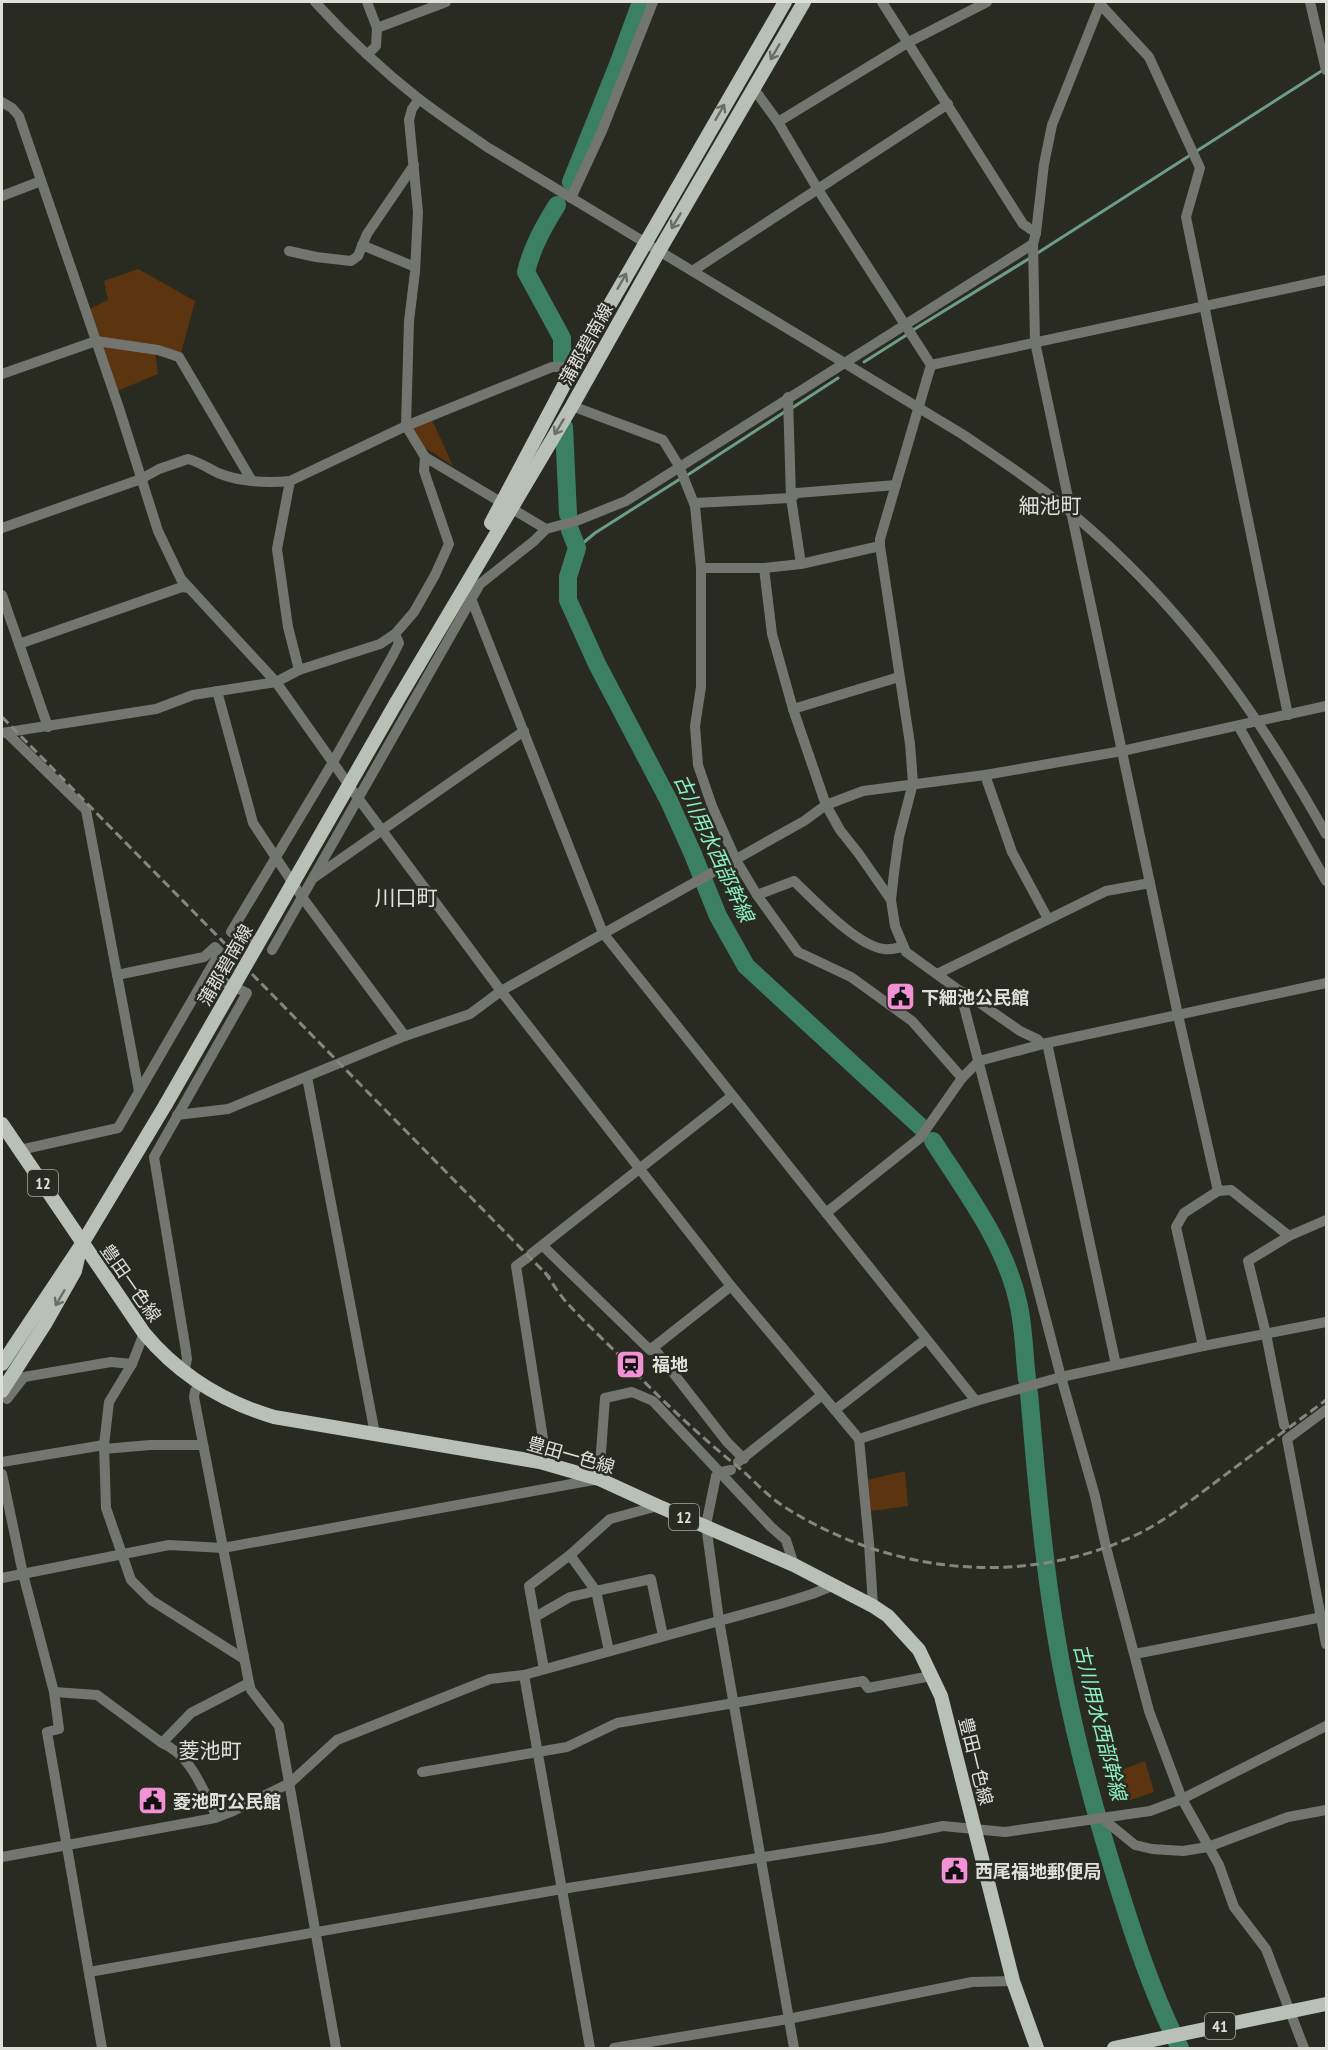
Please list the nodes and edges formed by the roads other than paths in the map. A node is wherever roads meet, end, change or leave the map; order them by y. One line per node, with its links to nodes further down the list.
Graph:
1 (315, 2): 13 (street)
2 (367, 2): 11 (street)
3 (446, 2): 11 (street)
4 (653, 2): 24 (street)
5 (785, 2): 26 (main road, 蒲郡碧南線, one-way to 5)
6 (804, 2): 15 (main road, 蒲郡碧南線, one-way to 15)
7 (882, 2): 12 (street)
8 (987, 2): 12 (street)
9 (1310, 2): 14 (street)
10 (1101, 3): 25 (street); 33 (street)
11 (376, 28): 13 (street)
12 (909, 42): 18 (street); 19 (street)
13 (368, 54): 16 (street)
14 (1326, 70)
15 (754, 88): 19 (street); 29 (main road, 蒲郡碧南線, one-way to 29)
16 (419, 99): 20 (street); 24 (street)
17 (2, 102): 21 (street)
18 (948, 104): 22 (street); 25 (street)
19 (778, 122): 22 (street)
20 (414, 165): 27 (street); 30 (street)
21 (41, 181): 23 (street); 35 (street)
22 (817, 188): 31 (street); 34 (street)
23 (2, 195)
24 (572, 198): 26 (street)
25 (1034, 242): 34 (street); 36 (street)
26 (644, 243): 29 (street); 39 (main road, 蒲郡碧南線, one-way to 26)
27 (362, 245): 28 (street); 30 (street)
28 (289, 251)
29 (658, 251): 31 (street); 42 (main road, 蒲郡碧南線)
30 (415, 267): 44 (street)
31 (694, 270): 37 (street)
32 (1326, 280): 33 (street)
33 (1204, 307): 36 (street); 72 (street)
34 (908, 329): 37 (street); 38 (street)
35 (96, 341): 40 (street); 47 (street); 48 (street)
36 (1035, 342): 38 (street); 54 (street)
37 (843, 363): 41 (street); 43 (street)
38 (931, 364): 43 (street)
39 (572, 370): 44 (street); 53 (main road, 蒲郡碧南線)
40 (2, 374)
41 (788, 400): 46 (street); 51 (street)
42 (572, 406): 46 (street); 53 (main road, 蒲郡碧南線, one-way to 53)
43 (918, 408): 50 (street); 54 (street)
44 (406, 426): 45 (street); 49 (street)
45 (425, 457): 53 (street); 64 (street)
46 (680, 469): 52 (street); 56 (street)
47 (141, 479): 48 (street); 55 (street); 61 (street)
48 (252, 481): 49 (street)
49 (290, 481): 66 (street)
50 (896, 485): 51 (street); 57 (street)
51 (791, 498): 52 (street); 58 (street)
52 (694, 503): 59 (street)
53 (506, 505): 56 (street); 121 (main road, 蒲郡碧南線, bridge)
54 (1072, 514): 73 (street); 78 (street)
55 (2, 528)
56 (546, 529): 63 (street)
57 (880, 546): 58 (street); 67 (street)
58 (801, 564): 60 (street)
59 (701, 568): 60 (street); 87 (street)
60 (764, 568): 71 (street)
61 (189, 588): 65 (street); 68 (street)
62 (2, 595): 65 (street)
63 (472, 601): 76 (street); 82 (street)
64 (395, 634): 66 (street); 79 (street)
65 (19, 644): 74 (street)
66 (299, 670): 68 (street)
67 (899, 677): 71 (street); 81 (street)
68 (276, 682): 69 (street); 79 (street)
69 (217, 691): 74 (street); 86 (street)
70 (1326, 706): 72 (street)
71 (793, 709): 83 (street)
72 (1288, 715): 73 (street)
73 (1259, 722): 75 (street); 85 (street)
74 (48, 727): 77 (street)
75 (1239, 727): 78 (street); 89 (street)
76 (524, 731): 84 (street); 95 (street)
77 (4, 733): 101 (street)
78 (1122, 751): 80 (street); 90 (street)
79 (333, 762): 82 (street); 86 (street)
80 (985, 775): 81 (street); 94 (street)
81 (913, 783): 83 (street); 93 (street)
82 (358, 798): 84 (street); 88 (street)
83 (826, 805): 87 (street); 93 (street)
84 (382, 831): 88 (street); 103 (street)
85 (1326, 834)
86 (276, 859): 92 (street); 96 (street)
87 (736, 860): 91 (street); 95 (street)
88 (312, 879): 92 (street)
89 (1326, 881)
90 (1150, 883): 94 (street); 105 (street)
91 (757, 895): 97 (street); 110 (street)
92 (302, 897): 98 (street); 106 (street)
93 (891, 900): 97 (street)
94 (1048, 919): 100 (street)
95 (603, 933): 103 (street); 112 (street)
96 (251, 940)
97 (903, 947): 100 (street)
98 (272, 950)
99 (207, 974): 101 (street); 111 (street); 113 (street)
100 (937, 974): 104 (street)
101 (117, 975): 111 (street)
102 (1326, 983): 105 (street)
103 (501, 991): 106 (street); 116 (street)
104 (960, 992): 107 (street); 108 (street)
105 (1178, 1015): 107 (street); 117 (street)
106 (405, 1036): 109 (street)
107 (1044, 1043): 108 (street); 132 (street)
108 (979, 1061): 110 (street); 134 (street)
109 (307, 1077): 113 (street); 142 (street)
110 (962, 1078): 118 (street)
111 (139, 1091): 115 (street)
112 (732, 1096): 116 (street); 118 (street)
113 (177, 1115): 133 (street)
114 (2, 1124): 115 (main road, 豊田一色線 / 12)
115 (20, 1150): 121 (main road, 豊田一色線 / 12)
116 (641, 1169): 122 (street); 123 (street)
117 (1218, 1191): 120 (street); 128 (street)
118 (826, 1213): 127 (street)
119 (1326, 1220): 120 (street)
120 (1289, 1236): 126 (street)
121 (82, 1244): 125 (main road, 豊田一色線 / 12); 130 (main road, 蒲郡碧南線); 137 (main road, 蒲郡碧南線, one-way to 137)
122 (543, 1246): 129 (street); 147 (street)
123 (731, 1286): 129 (street); 136 (street)
124 (1326, 1322): 126 (street)
125 (144, 1333): 131 (street); 133 (main road, 豊田一色線 / 12)
126 (1266, 1334): 128 (street); 141 (street)
127 (926, 1339): 138 (street); 139 (street)
128 (1203, 1346): 132 (street)
129 (653, 1347): 148 (street)
130 (2, 1364)
131 (132, 1364): 137 (street); 145 (street)
132 (1116, 1365): 134 (street)
133 (184, 1373): 135 (main road, 豊田一色線 / 12)
134 (1061, 1377): 138 (street); 168 (street)
135 (200, 1385): 142 (main road, 豊田一色線 / 12); 144 (street)
136 (822, 1395): 139 (street); 148 (street)
137 (3, 1398)
138 (976, 1401): 143 (street)
139 (836, 1410): 143 (street)
140 (1326, 1410): 163 (street)
141 (1284, 1425)
142 (375, 1434): 147 (main road, 豊田一色線 / 12)
143 (859, 1439): 161 (street)
144 (203, 1445): 145 (street); 153 (street)
145 (104, 1447): 146 (street); 154 (street)
146 (2, 1462)
147 (547, 1464): 150 (main road, 豊田一色線 / 12)
148 (733, 1466): 150 (street); 152 (street); 156 (street)
149 (2, 1474): 157 (street)
150 (599, 1479): 151 (main road, 豊田一色線 / 12); 153 (street)
151 (658, 1506): 152 (main road, 豊田一色線 / 12); 155 (street)
152 (706, 1525): 156 (main road, 豊田一色線 / 12); 164 (street)
153 (222, 1548): 154 (street); 169 (street)
154 (122, 1555): 157 (street); 169 (street)
155 (570, 1555): 160 (street); 162 (street)
156 (794, 1564): 159 (main road, 豊田一色線 / 12)
157 (23, 1574): 158 (street); 174 (street)
158 (2, 1578)
159 (832, 1586): 161 (main road, 豊田一色線 / 12); 164 (street)
160 (596, 1591): 162 (street); 165 (street); 167 (street)
161 (873, 1606): 172 (main road, 豊田一色線 / 12)
162 (535, 1617): 170 (street)
163 (1322, 1617): 166 (street); 168 (street)
164 (719, 1620): 165 (street); 175 (street)
165 (663, 1636): 167 (street)
166 (1326, 1644)
167 (609, 1651): 170 (street)
168 (1135, 1654): 181 (street)
169 (244, 1659): 173 (street)
170 (544, 1669): 171 (street)
171 (524, 1675): 178 (street); 180 (street)
172 (931, 1676): 175 (street); 185 (main road, 豊田一色線 / 12)
173 (249, 1683): 177 (street); 180 (street)
174 (54, 1692): 177 (street); 186 (street)
175 (733, 1702): 178 (street); 189 (street)
176 (1326, 1726): 181 (street)
177 (162, 1743): 183 (street)
178 (537, 1751): 179 (street); 190 (street)
179 (422, 1772)
180 (290, 1783): 183 (street); 191 (street)
181 (1182, 1799): 184 (street); 187 (street)
182 (1326, 1810): 187 (street)
183 (217, 1817): 186 (street)
184 (1102, 1818): 185 (street); 187 (street)
185 (975, 1831): 189 (street); 193 (main road, 豊田一色線 / 12)
186 (66, 1845): 188 (street); 192 (street)
187 (1208, 1847): 195 (street)
188 (2, 1857)
189 (762, 1857): 190 (street); 196 (street)
190 (562, 1889): 191 (street); 199 (street)
191 (315, 1932): 192 (street); 198 (street)
192 (89, 1972): 197 (street)
193 (1013, 1981): 196 (street); 202 (main road, 豊田一色線 / 12)
194 (1326, 2004): 195 (main road, 41)
195 (1291, 2011): 203 (main road, 41); 204 (street)
196 (788, 2019): 200 (street); 201 (street)
197 (102, 2049)
198 (336, 2049)
199 (590, 2049)
200 (614, 2049)
201 (794, 2049)
202 (1037, 2049)
203 (1114, 2049)
204 (1304, 2049)

